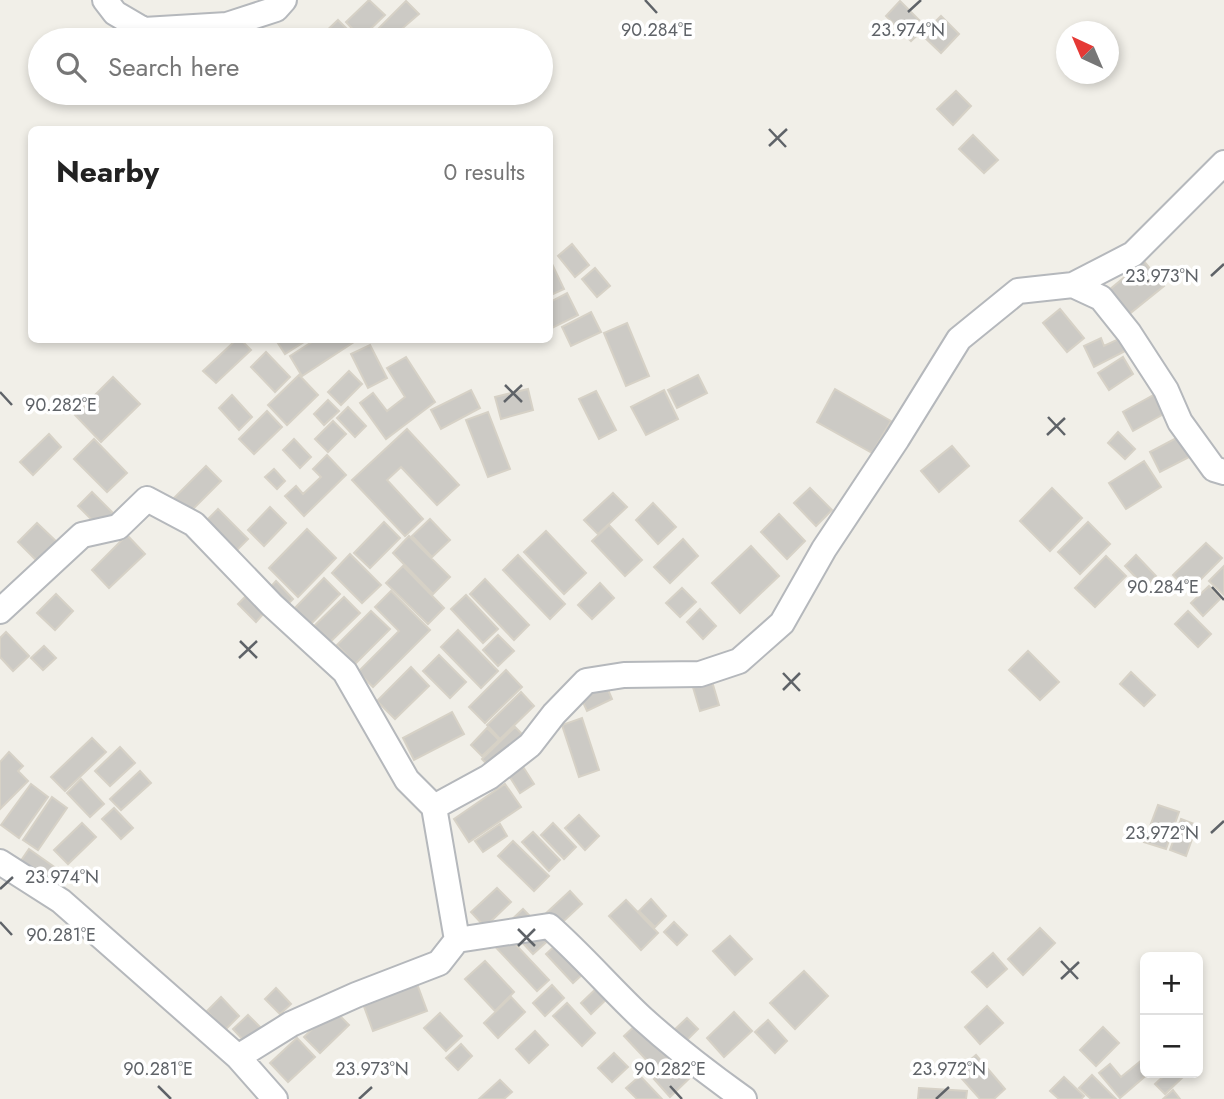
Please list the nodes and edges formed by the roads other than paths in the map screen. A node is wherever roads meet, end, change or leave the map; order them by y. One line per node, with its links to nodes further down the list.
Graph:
1 (105, 0): 3 (street)
2 (284, 0): 4 (street)
3 (141, 28)
4 (177, 28)
5 (1224, 163): 6 (street)
6 (1073, 285): 7 (street); 9 (street)
7 (1224, 472)
8 (0, 611): 9 (street)
9 (433, 807): 11 (street)
10 (0, 862): 12 (street)
11 (457, 940): 12 (street); 14 (street)
12 (238, 1057): 13 (street)
13 (275, 1099)
14 (744, 1099)

